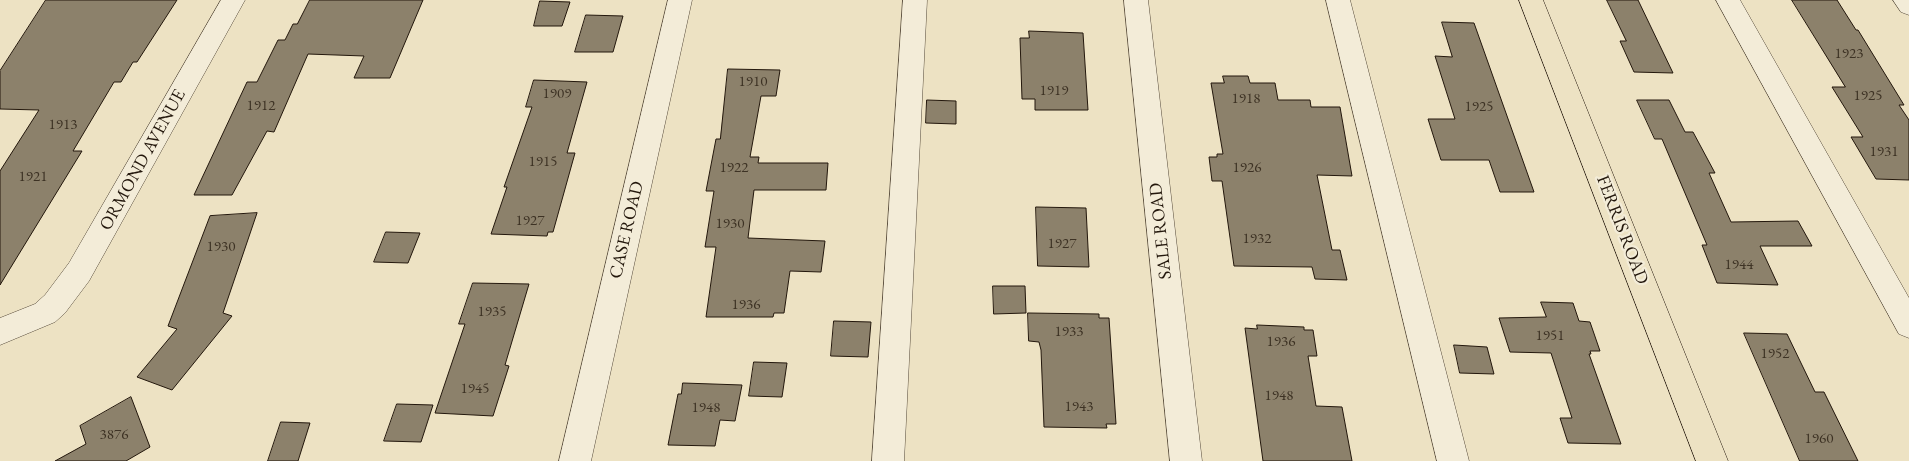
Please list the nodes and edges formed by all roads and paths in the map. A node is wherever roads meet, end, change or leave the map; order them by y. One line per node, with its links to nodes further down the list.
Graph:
1 (232, 0): 11 (street, ORMOND AVENUE)
2 (680, 0): 12 (street, CASE ROAD)
3 (915, 0): 13 (street)
4 (1136, 0): 14 (street, SALE ROAD)
5 (1338, 0): 15 (street)
6 (1531, 0): 16 (main road, FERRIS ROAD)
7 (1728, 0): 10 (street)
8 (1905, 0): 9 (street)
9 (1909, 6)
10 (1909, 325)
11 (0, 332)
12 (575, 461)
13 (888, 461)
14 (1186, 461)
15 (1453, 461)
16 (1712, 461)

